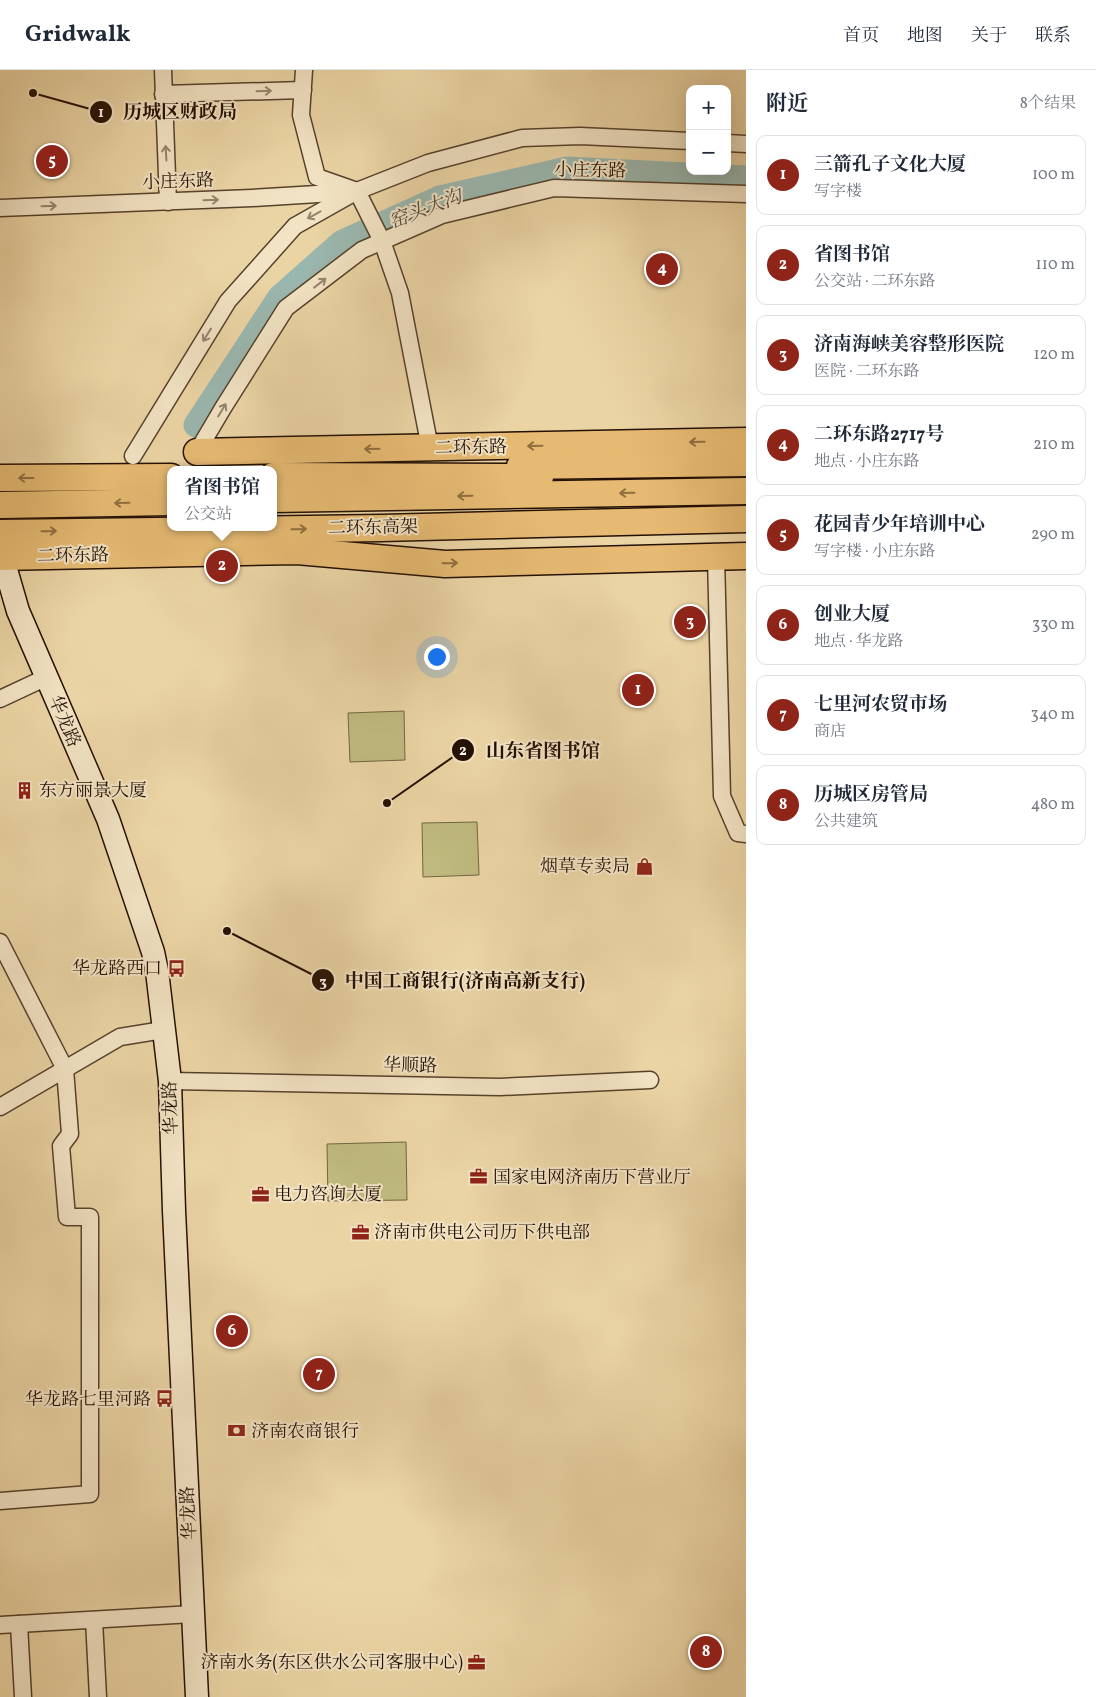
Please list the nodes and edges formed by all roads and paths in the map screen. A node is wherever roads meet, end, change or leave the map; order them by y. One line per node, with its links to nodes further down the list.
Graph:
1 (163, 70): 4 (street)
2 (304, 70): 3 (street)
3 (303, 90): 4 (street, one-way to 3); 8 (street)
4 (163, 94): 10 (street, one-way to 4)
5 (686, 141): 8 (street)
6 (731, 143): 7 (street)
7 (746, 144)
8 (357, 192): 10 (street, 小庄东路, one-way to 8); 12 (street); 17 (street, one-way to 17)
9 (746, 194): 12 (street, 小庄东路)
10 (168, 202): 11 (street, 小庄东路, one-way to 10)
11 (0, 208)
12 (382, 241): 14 (street); 15 (street, 小庄东路, one-way to 12)
13 (746, 441): 14 (highway, 二环东路, one-way to 14)
14 (430, 448): 15 (highway, 二环东路, one-way to 15)
15 (197, 452)
16 (746, 462): 21 (highway)
17 (130, 467): 19 (highway); 22 (highway, one-way to 22)
18 (746, 475): 21 (highway, 二环东路)
19 (167, 476)
20 (277, 476): 21 (highway, 二环东路)
21 (312, 476)
22 (0, 478)
23 (746, 491): 24 (highway, 二环东高架, one-way to 24)
24 (277, 499)
25 (167, 502): 26 (highway, one-way to 26)
26 (0, 506)
27 (746, 519): 30 (highway, 二环东高架, one-way to 27)
28 (746, 533): 31 (highway, 二环东路)
29 (746, 545): 31 (highway)
30 (1, 549): 31 (highway, 二环东路); 34 (main road, 华龙路)
31 (297, 551): 33 (highway, 二环东路, one-way to 33)
32 (746, 556): 33 (highway, 二环东路)
33 (716, 557): 36 (street)
34 (47, 677): 35 (street); 38 (main road, 华龙路)
35 (0, 699)
36 (746, 834)
37 (0, 942): 39 (street)
38 (164, 1030): 39 (street); 41 (main road, 华龙路)
39 (65, 1069): 42 (street); 43 (street)
40 (650, 1080): 41 (street, 华顺路)
41 (170, 1081): 44 (main road, 华龙路)
42 (1, 1105)
43 (0, 1501)
44 (193, 1614): 45 (street); 50 (main road, 华龙路)
45 (94, 1620): 46 (street); 49 (street)
46 (19, 1624): 47 (street); 48 (street)
47 (0, 1625)
48 (23, 1697)
49 (98, 1697)
50 (197, 1697)

